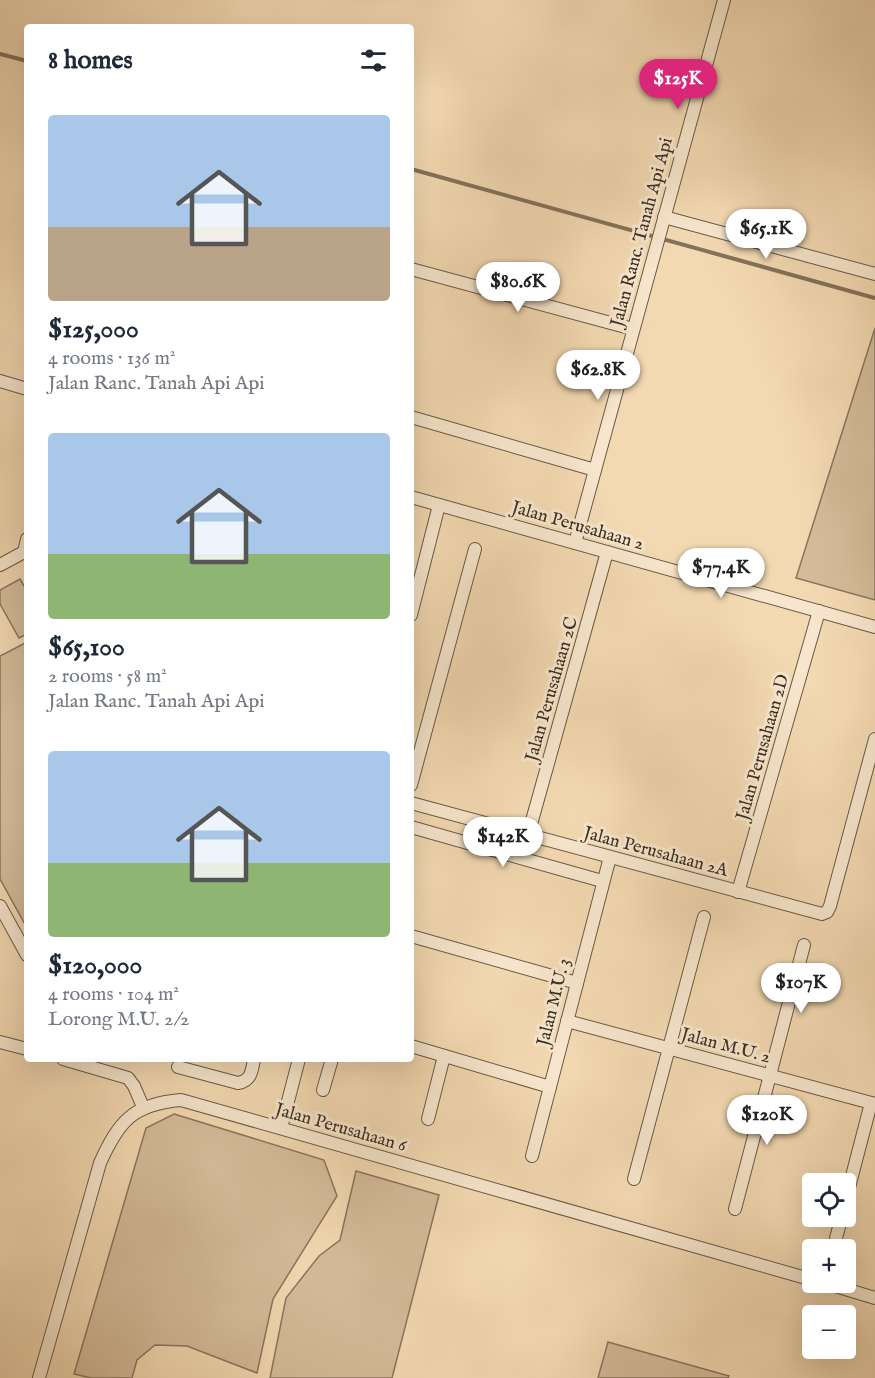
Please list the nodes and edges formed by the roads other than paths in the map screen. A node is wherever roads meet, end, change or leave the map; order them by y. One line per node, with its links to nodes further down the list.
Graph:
1 (724, 0): 2 (street, Jalan Ranc. Tanah Api Api)
2 (662, 223): 4 (street); 5 (street, Jalan Ranc. Tanah Api Api)
3 (414, 270): 5 (street)
4 (875, 274)
5 (633, 329): 9 (street, Jalan Ranc. Tanah Api Api)
6 (0, 381): 7 (street)
7 (24, 388)
8 (414, 418): 9 (street)
9 (595, 470): 12 (street, Jalan Ranc. Tanah Api Api)
10 (414, 498): 11 (street, Jalan Perusahaan 2)
11 (439, 505): 12 (street, Jalan Perusahaan 2); 17 (street)
12 (575, 543): 15 (street, Jalan Perusahaan 2)
13 (475, 549): 22 (street)
14 (24, 552): 16 (street)
15 (607, 552): 18 (street, Jalan Perusahaan 2); 25 (street, Jalan Perusahaan 2C)
16 (0, 565)
17 (414, 603)
18 (819, 611): 19 (street, Jalan Perusahaan 2); 28 (street, Jalan Perusahaan 2D)
19 (875, 627)
20 (875, 740): 21 (street)
21 (872, 767): 28 (street, Jalan Perusahaan 2A)
22 (414, 774)
23 (414, 804): 25 (street, Jalan Perusahaan 2A)
24 (414, 827): 27 (street)
25 (528, 835): 26 (street, Jalan Perusahaan 2A)
26 (610, 857): 27 (street, Jalan M.U. 3); 28 (street, Jalan Perusahaan 2A)
27 (603, 882): 34 (street, Jalan M.U. 3)
28 (738, 892)
29 (0, 906): 33 (street)
30 (704, 918): 39 (street)
31 (414, 937): 34 (street)
32 (804, 945): 46 (street)
33 (24, 950)
34 (577, 983): 35 (street, Jalan M.U. 3)
35 (567, 1021): 39 (street, Jalan M.U. 2); 47 (street, Jalan M.U. 3)
36 (0, 1042): 38 (street)
37 (414, 1047): 40 (street)
38 (24, 1048)
39 (669, 1048): 46 (street, Jalan M.U. 2); 55 (street)
40 (444, 1056): 47 (street); 51 (street)
41 (73, 1062): 50 (street)
42 (253, 1062): 45 (street)
43 (298, 1062): 52 (street)
44 (331, 1062): 48 (street)
45 (178, 1067)
46 (770, 1076): 49 (street, Jalan M.U. 2); 56 (street)
47 (550, 1087): 53 (street, Jalan M.U. 3)
48 (324, 1090)
49 (873, 1103): 54 (street)
50 (143, 1107): 52 (street, Jalan Perusahaan 6); 62 (street)
51 (428, 1119)
52 (281, 1128): 59 (street, Jalan Perusahaan 6)
53 (532, 1156)
54 (853, 1173)
55 (634, 1179)
56 (735, 1209)
57 (839, 1227): 58 (street)
58 (836, 1238)
59 (802, 1277)
60 (856, 1292): 61 (street)
61 (875, 1298)
62 (39, 1378)

